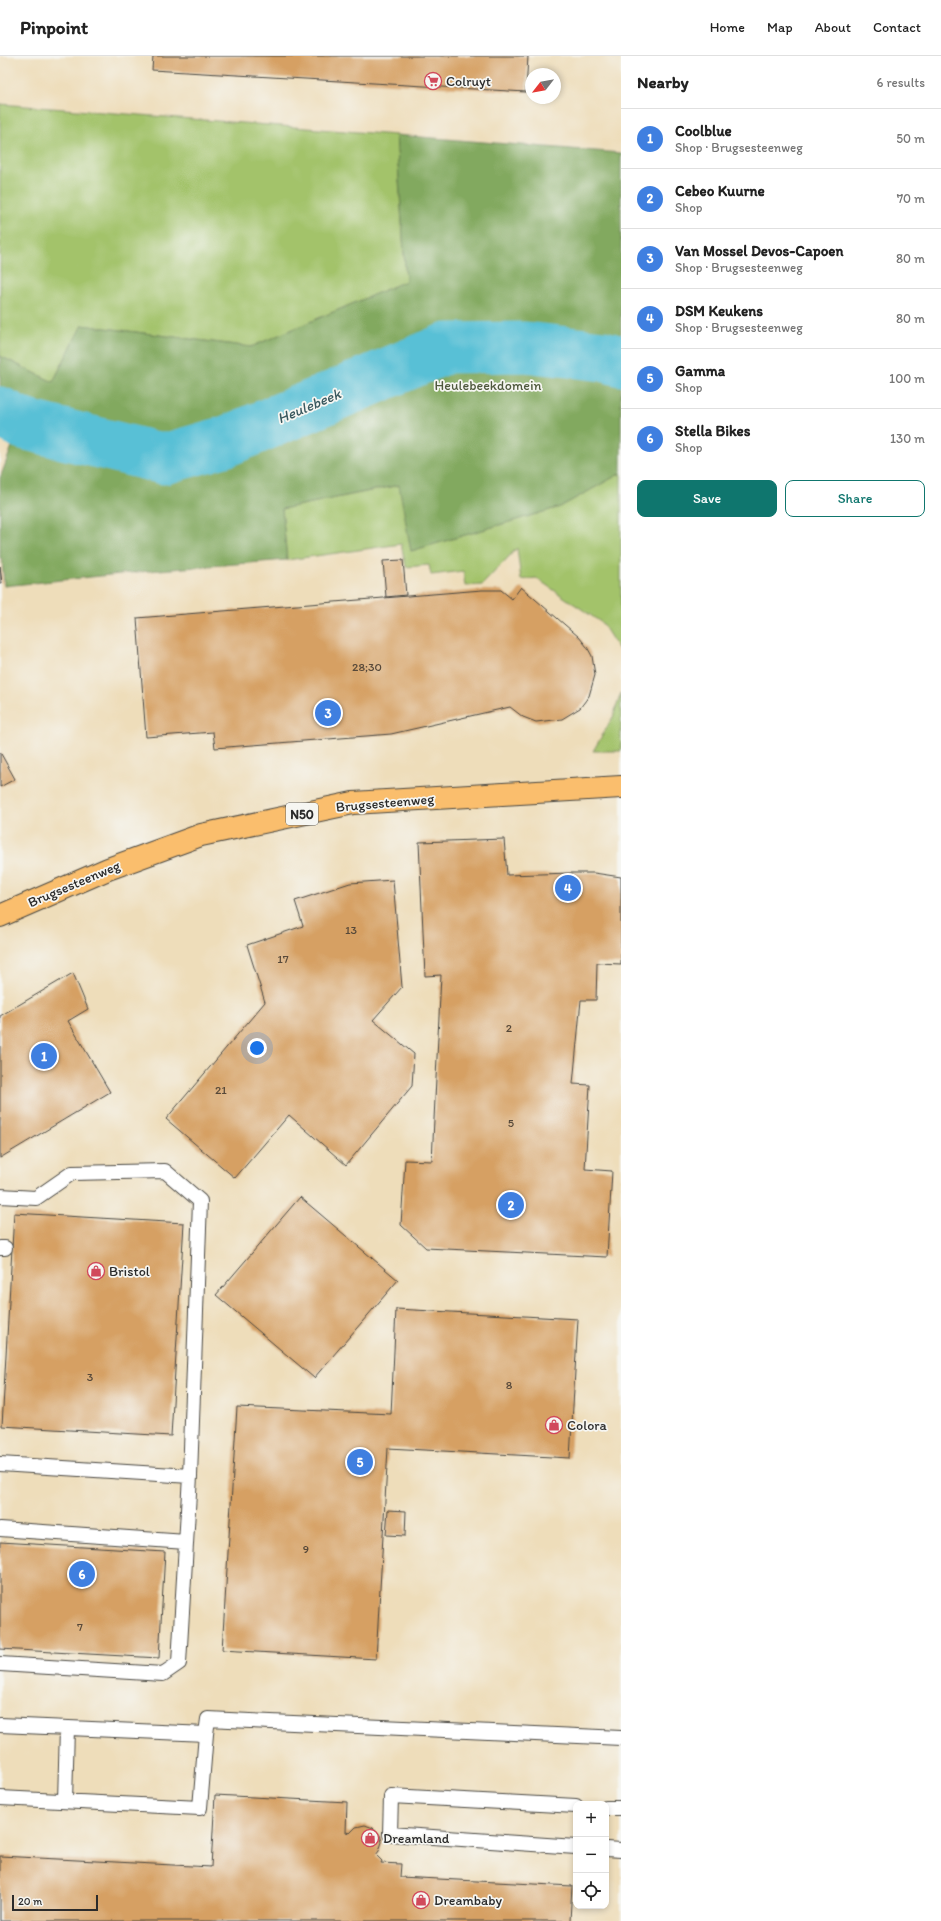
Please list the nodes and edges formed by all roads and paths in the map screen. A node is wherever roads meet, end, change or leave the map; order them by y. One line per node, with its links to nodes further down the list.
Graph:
1 (621, 787): 2 (main road, Brugsesteenweg / N50)
2 (0, 916)
3 (0, 1196): 5 (lane)
4 (0, 1464): 5 (lane)
5 (190, 1476): 7 (lane)
6 (0, 1529): 7 (lane)
7 (186, 1542): 8 (lane)
8 (0, 1664)
9 (0, 1724): 10 (lane)
10 (67, 1728): 11 (lane); 14 (lane)
11 (206, 1734): 12 (lane); 14 (lane)
12 (621, 1738)
13 (0, 1798): 14 (lane)
14 (65, 1802)
15 (573, 1806): 18 (lane)
16 (609, 1808): 17 (lane)
17 (621, 1808)
18 (573, 1847)
19 (609, 1849): 20 (lane)
20 (621, 1850)

